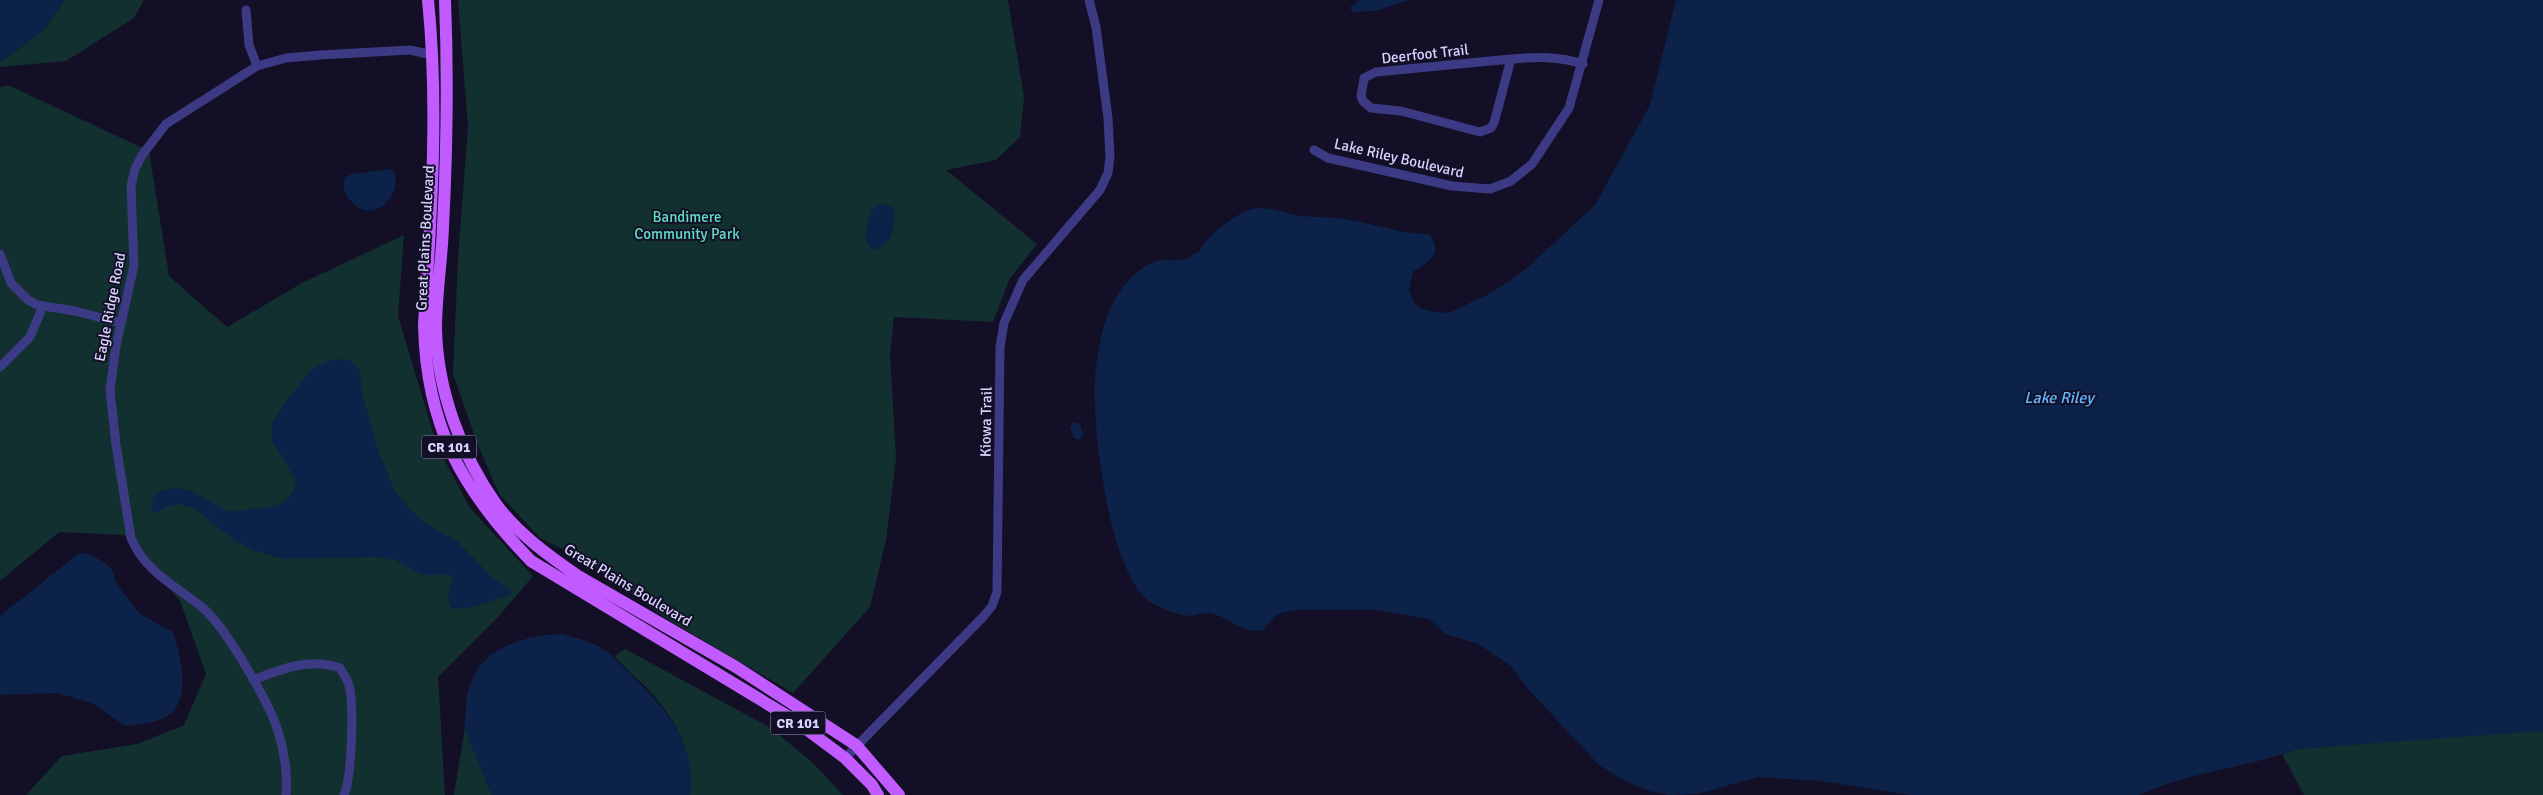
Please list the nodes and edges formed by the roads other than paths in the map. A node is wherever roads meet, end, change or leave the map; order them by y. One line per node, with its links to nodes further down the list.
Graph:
1 (428, 0): 6 (main road, Great Plains Boulevard / CR 101)
2 (446, 0): 16 (main road, Great Plains Boulevard / CR 101)
3 (1089, 0): 16 (street, Kiowa Trail)
4 (1599, 0): 8 (street, Lake Riley Boulevard)
5 (246, 10): 9 (street)
6 (432, 55): 9 (street, Eagle Ridge Road); 17 (main road, Great Plains Boulevard / CR 101)
7 (1511, 59): 7 (street, Deerfoot Trail); 8 (street, Deerfoot Trail)
8 (1583, 64): 10 (street, Lake Riley Boulevard)
9 (257, 66): 13 (street, Eagle Ridge Road)
10 (1314, 150)
11 (0, 254): 12 (street)
12 (43, 306): 13 (street); 14 (street)
13 (121, 324): 15 (street, Eagle Ridge Road)
14 (0, 367)
15 (253, 680): 18 (street, Eagle Ridge Road); 19 (street)
16 (856, 745): 17 (street, Kiowa Trail); 21 (main road, Great Plains Boulevard / CR 101)
17 (845, 758): 20 (main road, Great Plains Boulevard / CR 101)
18 (286, 795)
19 (344, 795)
20 (878, 795)
21 (899, 795)

